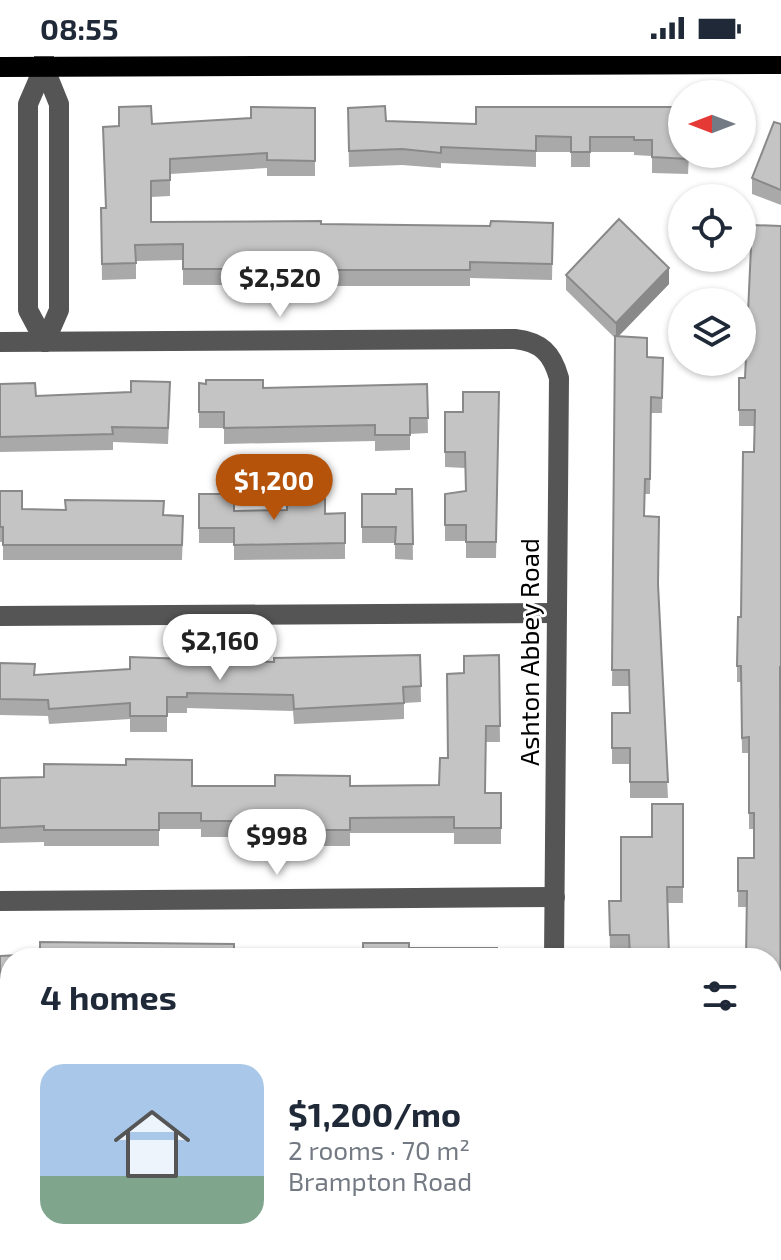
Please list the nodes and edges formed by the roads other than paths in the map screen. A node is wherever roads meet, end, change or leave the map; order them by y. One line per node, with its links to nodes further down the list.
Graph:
1 (44, 61): 2 (main road); 3 (main road); 5 (street); 5 (street)
2 (781, 64)
3 (0, 67)
4 (0, 342): 5 (street)
5 (45, 342): 6 (street, Ashton Abbey Road)
6 (556, 613): 7 (street); 8 (street, Ashton Abbey Road)
7 (0, 616)
8 (555, 897): 9 (street); 10 (street, Ashton Abbey Road)
9 (0, 901)
10 (554, 948)

